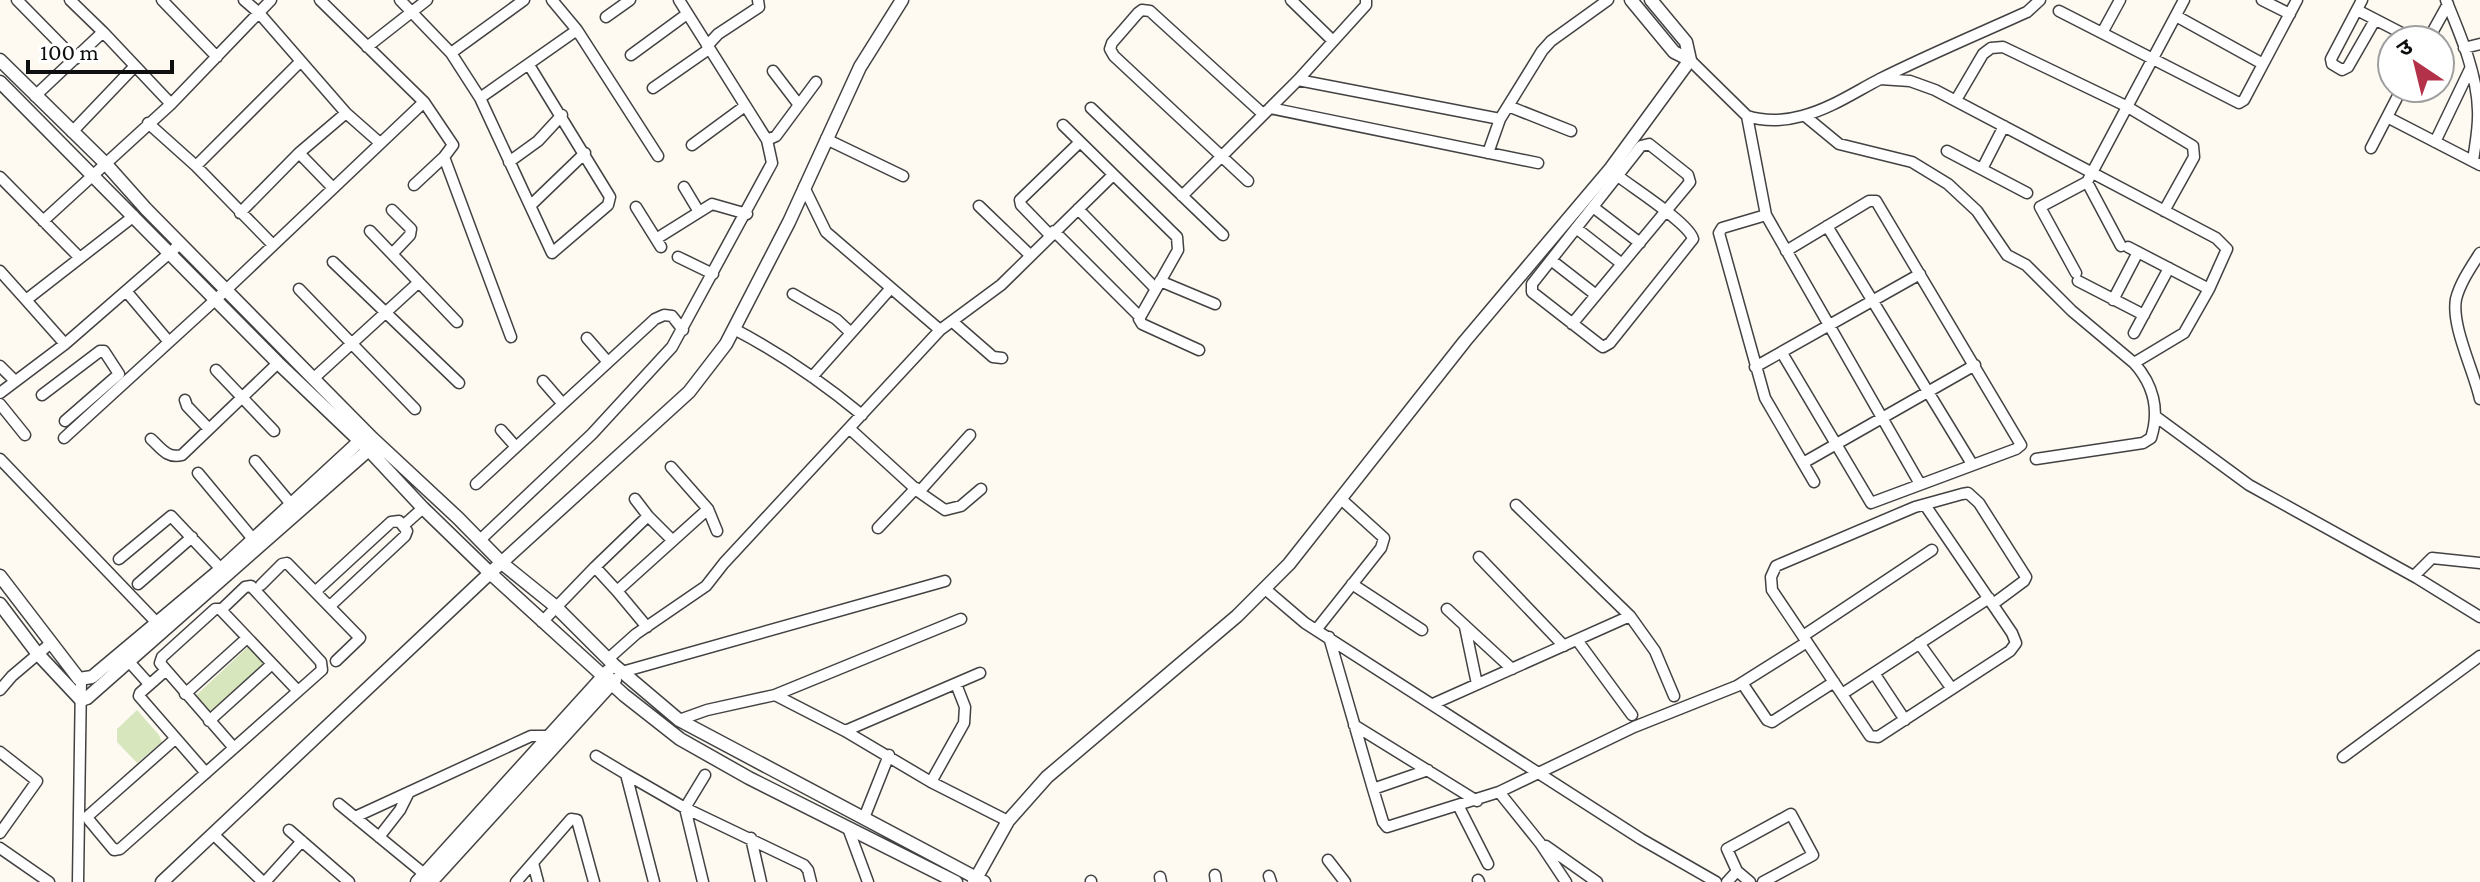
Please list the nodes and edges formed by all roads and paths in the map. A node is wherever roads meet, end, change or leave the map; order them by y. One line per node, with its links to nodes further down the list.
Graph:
1 (17, 0): 50 (street)
2 (70, 0): 40 (street)
3 (162, 0): 49 (street)
4 (244, 0): 31 (street)
5 (271, 0): 31 (street)
6 (320, 0): 44 (street)
7 (400, 0): 29 (street)
8 (427, 0): 29 (street)
9 (524, 0): 47 (street)
10 (630, 0): 35 (street)
11 (679, 0): 32 (street)
12 (758, 0): 45 (street)
13 (902, 0): 88 (street)
14 (1291, 0): 42 (street)
15 (1366, 0): 42 (street)
16 (1608, 0): 73 (street)
17 (1651, 0): 53 (street)
18 (2021, 0): 30 (street)
19 (2040, 0): 30 (street)
20 (2120, 0): 41 (street)
21 (2184, 0): 34 (street)
22 (2262, 0): 33 (street)
23 (2297, 0): 33 (street)
24 (1634, 1): 53 (street)
25 (559, 2): 39 (street)
26 (2447, 2): 38 (street); 46 (street)
27 (2360, 5): 36 (street); 36 (street)
28 (2059, 11): 41 (street)
29 (413, 12): 44 (street); 47 (street)
30 (2027, 12): 60 (street)
31 (259, 13): 49 (street); 54 (street)
32 (687, 14): 45 (street); 48 (street)
33 (2290, 14): 55 (street)
34 (2176, 16): 51 (street); 55 (street)
35 (606, 17)
36 (2375, 20): 37 (street)
37 (2383, 24)
38 (2436, 24)
39 (577, 30): 56 (street); 100 (street)
40 (103, 32): 50 (street); 57 (street)
41 (2102, 33): 51 (street)
42 (1333, 41): 61 (street)
43 (2480, 44): 46 (street)
44 (367, 47): 68 (street)
45 (708, 48): 64 (street); 72 (street)
46 (2464, 48): 58 (street)
47 (451, 53): 66 (street)
48 (631, 55)
49 (217, 57): 69 (street)
50 (75, 59): 65 (street)
51 (2152, 59): 55 (street); 74 (street)
52 (0, 60): 65 (street)
53 (1690, 60): 79 (street); 126 (street)
54 (300, 62): 77 (street); 106 (street)
55 (2263, 64)
56 (529, 65): 66 (street); 78 (street)
57 (135, 66): 69 (street); 87 (street)
58 (2470, 69): 91 (street); 105 (street)
59 (773, 71): 71 (street)
60 (1880, 79): 67 (street); 80 (street)
61 (1298, 80): 76 (street); 82 (street)
62 (0, 82): 108 (street)
63 (816, 82): 71 (street)
64 (653, 88)
65 (35, 96): 87 (street)
66 (480, 98): 102 (street)
67 (1956, 100): 74 (street); 85 (street)
68 (424, 102): 92 (street); 101 (street)
69 (171, 104): 83 (street)
70 (2394, 104): 81 (street)
71 (799, 105): 89 (street)
72 (745, 106): 89 (street); 93 (street)
73 (1508, 106): 82 (street); 86 (street)
74 (2126, 106): 112 (street); 127 (street)
75 (1091, 108): 120 (street)
76 (1267, 111): 98 (street); 99 (street); 99 (street)
77 (346, 113): 92 (street); 96 (street)
78 (562, 115): 97 (street); 102 (street)
79 (1747, 116): 80 (street); 132 (street)
80 (1805, 116): 192 (street)
81 (2387, 117): 91 (street); 94 (street)
82 (1500, 119): 98 (street)
83 (148, 123): 103 (street); 106 (street)
84 (1063, 125): 90 (street)
85 (2004, 126): 107 (street); 112 (street)
86 (1571, 131)
87 (72, 132): 103 (street)
88 (826, 139): 110 (street); 118 (street)
89 (767, 140): 131 (street)
90 (1080, 142): 109 (street); 138 (street)
91 (2435, 142): 105 (street)
92 (380, 143): 116 (street)
93 (692, 145)
94 (2371, 148)
95 (1947, 151): 107 (street)
96 (299, 153): 116 (street); 130 (street)
97 (585, 153): 121 (street); 121 (street)
98 (1488, 153): 104 (street)
99 (1222, 155): 113 (street); 120 (street)
100 (658, 156)
101 (444, 157): 115 (street); 182 (street)
102 (509, 162): 121 (street)
103 (105, 163): 108 (street); 142 (street)
104 (1538, 163)
105 (2476, 163)
106 (196, 166): 130 (street)
107 (1982, 169): 119 (street)
108 (94, 175): 133 (street); 134 (street)
109 (1113, 175): 124 (street); 158 (street)
110 (903, 176)
111 (1618, 176): 126 (street); 129 (street); 129 (street)
112 (2089, 177): 127 (street); 143 (street); 167 (street)
113 (1248, 181)
114 (2, 184): 134 (street)
115 (414, 185)
116 (332, 187): 141 (street)
117 (684, 187): 128 (street)
118 (804, 187): 159 (street); 177 (street)
119 (2027, 193)
120 (1182, 196): 139 (street)
121 (531, 205)
122 (979, 206): 147 (street)
123 (636, 207): 128 (street)
124 (1078, 209): 138 (street); 158 (street)
125 (392, 210): 146 (street)
126 (1585, 211): 136 (street); 140 (street); 240 (street)
127 (2164, 211): 161 (street)
128 (699, 212): 131 (street)
129 (1666, 212): 140 (street); 175 (street)
130 (240, 213): 141 (street)
131 (747, 214): 155 (street)
132 (1766, 215): 144 (street); 195 (street)
133 (134, 216): 142 (street); 149 (street)
134 (43, 221): 149 (street)
135 (1827, 226): 144 (street); 156 (street); 168 (street)
136 (1576, 228): 150 (street); 152 (street)
137 (370, 231): 146 (street)
138 (1052, 233): 147 (street); 172 (street)
139 (1223, 235)
140 (1640, 243): 152 (street)
141 (273, 245): 164 (street)
142 (176, 248): 162 (street); 164 (street)
143 (2129, 248): 153 (street); 167 (street)
144 (1786, 251): 176 (street)
145 (2480, 253): 206 (street)
146 (392, 254): 157 (street)
147 (1030, 255): 174 (street)
148 (678, 257): 155 (street)
149 (80, 258): 166 (street)
150 (1551, 260): 165 (street); 175 (street)
151 (333, 262): 170 (street)
152 (1622, 264): 165 (street)
153 (2169, 268): 161 (street); 171 (street)
154 (0, 271): 166 (street)
155 (713, 274): 178 (street)
156 (1920, 274): 168 (street); 193 (street)
157 (419, 282): 170 (street); 173 (street)
158 (1158, 285): 169 (street); 172 (street)
159 (891, 288): 179 (street); 180 (street)
160 (299, 289): 185 (street)
161 (2209, 289): 192 (street)
162 (126, 291): 184 (street); 186 (street)
163 (793, 294): 180 (street)
164 (222, 295): 184 (street); 191 (street); 198 (street)
165 (1596, 295): 175 (street)
166 (26, 300): 186 (street)
167 (2113, 300): 171 (street)
168 (1873, 301): 176 (street); 202 (street)
169 (1215, 304)
170 (385, 312): 185 (street); 201 (street)
171 (2144, 315): 181 (street)
172 (1139, 316): 187 (street)
173 (457, 322)
174 (954, 323): 179 (street); 189 (street)
175 (1572, 324)
176 (1829, 326): 188 (street); 214 (street)
177 (734, 329): 197 (street); 258 (street)
178 (683, 330): 190 (street); 251 (street)
179 (940, 330): 213 (street)
180 (851, 333): 197 (street)
181 (2134, 333)
182 (511, 337)
183 (587, 338): 190 (street)
184 (169, 342): 208 (street)
185 (350, 343): 198 (street); 211 (street)
186 (65, 344): 199 (street)
187 (1199, 350)
188 (1782, 353): 195 (street); 225 (street)
189 (1002, 358)
190 (607, 361): 209 (street)
191 (278, 363): 205 (street); 224 (street)
192 (2134, 363): 212 (street)
193 (1975, 365): 202 (street); 231 (street)
194 (0, 366): 199 (street)
195 (1755, 367): 230 (street)
196 (216, 370): 205 (street)
197 (812, 377): 213 (street)
198 (314, 378): 224 (street)
199 (15, 381): 203 (street)
200 (543, 381): 209 (street)
201 (459, 383)
202 (1928, 392): 214 (street); 231 (street)
203 (0, 393)
204 (42, 395): 208 (street)
205 (242, 397): 216 (street); 219 (street)
206 (2480, 399)
207 (185, 400): 216 (street)
208 (96, 401): 215 (street); 222 (street)
209 (562, 403): 226 (street)
210 (0, 404): 220 (street)
211 (415, 409)
212 (2154, 413): 228 (street); 263 (street)
213 (862, 415): 217 (street)
214 (1882, 418): 225 (street); 236 (street)
215 (65, 421)
216 (208, 428): 223 (street)
217 (850, 429): 238 (street); 283 (street)
218 (501, 430): 226 (street)
219 (274, 431)
220 (25, 435)
221 (970, 435): 238 (street)
222 (64, 438)
223 (151, 439)
224 (368, 442): 241 (street); 244 (street); 251 (street); 253 (street)
225 (1837, 445): 230 (street); 236 (street)
226 (516, 447): 235 (street)
227 (0, 459): 281 (street)
228 (2036, 459)
229 (255, 461): 241 (street)
230 (1803, 463): 234 (street)
231 (1972, 464): 236 (street)
232 (671, 467): 245 (street)
233 (198, 473): 253 (street)
234 (1814, 482)
235 (476, 484)
236 (1920, 484)
237 (981, 489): 238 (street)
238 (917, 490): 248 (street)
239 (635, 499): 246 (street)
240 (1341, 499): 266 (street); 268 (street)
241 (291, 504): 253 (street)
242 (1516, 505): 277 (street)
243 (1925, 505): 271 (street); 271 (street); 288 (street)
244 (423, 508): 247 (street); 261 (street)
245 (708, 509): 249 (street); 252 (street)
246 (648, 516): 252 (street); 259 (street)
247 (404, 525): 269 (street); 272 (street)
248 (878, 528)
249 (717, 531)
250 (192, 537): 256 (street); 260 (street); 265 (street)
251 (480, 540): 258 (street)
252 (672, 540): 270 (street)
253 (256, 543): 260 (street); 295 (street)
254 (1932, 550): 288 (street)
255 (1479, 557): 292 (street)
256 (119, 559)
257 (2480, 563): 263 (street)
258 (503, 564): 261 (street); 273 (street)
259 (595, 567): 270 (street); 273 (street)
260 (221, 569): 281 (street)
261 (490, 573): 280 (street); 351 (street)
262 (0, 576): 290 (street)
263 (2414, 576): 278 (street)
264 (945, 581): 298 (street)
265 (138, 584)
266 (1352, 584): 284 (street); 285 (street)
267 (261, 585): 269 (street)
268 (1264, 588): 284 (street); 347 (street)
269 (316, 591): 272 (street)
270 (617, 591): 283 (street)
271 (1991, 601): 291 (street); 310 (street)
272 (330, 606): 296 (street)
273 (555, 606): 280 (street); 298 (street)
274 (1447, 609): 282 (street)
275 (221, 610): 287 (street); 300 (street); 312 (street)
276 (2, 611): 293 (street)
277 (1630, 616): 289 (street); 316 (street)
278 (2480, 617)
279 (961, 619): 315 (street)
280 (542, 622): 304 (street)
281 (158, 624): 295 (street)
282 (1465, 625): 299 (street); 309 (street)
283 (647, 627): 298 (street)
284 (1316, 630): 286 (street)
285 (1422, 630)
286 (1329, 637): 318 (street); 323 (street)
287 (247, 638): 297 (street); 313 (street)
288 (1805, 639): 305 (street); 306 (street)
289 (1577, 640): 292 (street); 319 (street)
290 (51, 643): 293 (street); 303 (street)
291 (1919, 643): 302 (street); 310 (street)
292 (1564, 646): 299 (street)
293 (37, 653): 311 (street); 317 (street)
294 (2480, 656): 331 (street)
295 (125, 658): 303 (street); 307 (street); 317 (street)
296 (336, 661)
297 (272, 664): 312 (street); 322 (street)
298 (615, 665): 304 (street); 320 (street)
299 (1512, 669): 309 (street)
300 (165, 671): 307 (street); 313 (street)
301 (980, 673): 308 (street)
302 (1874, 673): 314 (street); 321 (street)
303 (81, 679): 317 (street)
304 (607, 680): 325 (street); 348 (street); 361 (street)
305 (1834, 682): 306 (street); 314 (street)
306 (1742, 683): 334 (street)
307 (149, 684): 326 (street)
308 (956, 684): 324 (street); 337 (street)
309 (1477, 684): 318 (street)
310 (1952, 689): 321 (street)
311 (0, 690)
312 (298, 691): 327 (street)
313 (185, 694): 322 (street)
314 (1842, 694): 321 (street)
315 (775, 695): 320 (street); 324 (street)
316 (1674, 696)
317 (81, 700): 365 (street)
318 (1433, 704): 334 (street)
319 (1632, 715)
320 (679, 720): 346 (street)
321 (1905, 720)
322 (209, 721): 327 (street)
323 (1354, 725): 332 (street); 338 (street)
324 (845, 731): 329 (street)
325 (550, 736): 339 (street); 361 (street)
326 (175, 739): 333 (street); 333 (street)
327 (234, 748): 333 (street)
328 (0, 752): 350 (street)
329 (889, 755): 337 (street); 346 (street)
330 (596, 756): 335 (street)
331 (2343, 757)
332 (1428, 770): 338 (street); 341 (street)
333 (206, 773)
334 (1539, 773): 340 (street); 380 (street)
335 (626, 774): 344 (street); 371 (street)
336 (705, 775): 344 (street)
337 (931, 782): 347 (street)
338 (1373, 789): 343 (street)
339 (409, 792): 345 (street); 352 (street)
340 (1499, 792): 341 (street); 355 (street)
341 (1477, 801): 343 (street)
342 (339, 804): 345 (street)
343 (1459, 807): 359 (street)
344 (685, 808): 353 (street); 372 (street)
345 (355, 817): 352 (street)
346 (864, 818): 363 (street)
347 (1008, 821): 363 (street)
348 (848, 828): 375 (street); 376 (street)
349 (289, 830): 354 (street)
350 (0, 833)
351 (213, 834): 366 (street); 367 (street)
352 (379, 837): 361 (street)
353 (751, 838): 373 (street); 374 (street)
354 (302, 841): 362 (street); 367 (street)
355 (1540, 843): 378 (street); 379 (street)
356 (0, 848): 364 (street)
357 (1328, 860): 377 (street)
358 (533, 863): 368 (street); 369 (street); 370 (street)
359 (1488, 864)
360 (1737, 871): 381 (street); 382 (street); 383 (street)
361 (426, 880)
362 (344, 881)
363 (978, 881)
364 (49, 882)
365 (78, 882)
366 (162, 882)
367 (264, 882)
368 (516, 882)
369 (538, 882)
370 (594, 882)
371 (654, 882)
372 (703, 882)
373 (761, 882)
374 (811, 882)
375 (868, 882)
376 (955, 882)
377 (1345, 882)
378 (1566, 882)
379 (1597, 882)
380 (1716, 882)
381 (1727, 882)
382 (1750, 882)
383 (1763, 882)

